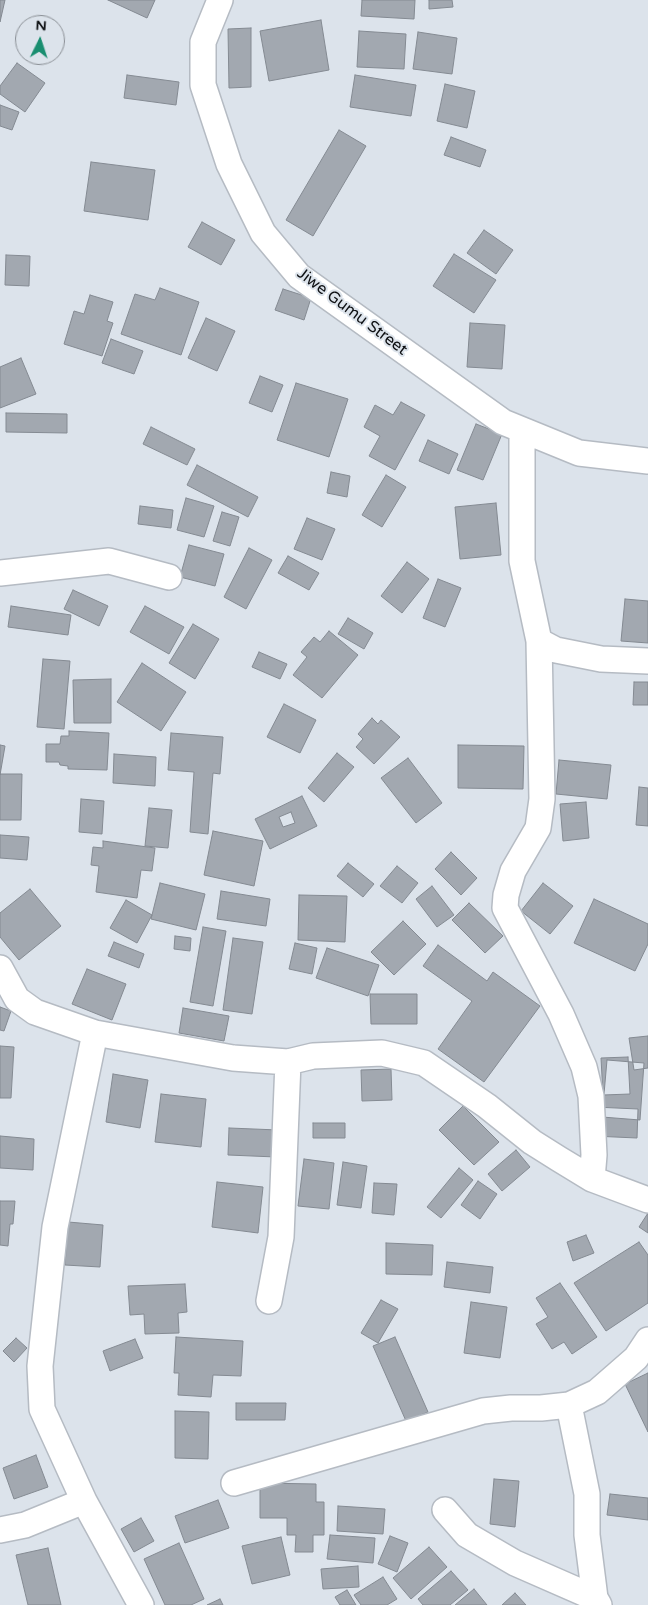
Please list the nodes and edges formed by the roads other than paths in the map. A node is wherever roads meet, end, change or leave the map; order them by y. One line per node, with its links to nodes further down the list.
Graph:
1 (220, 0): 2 (street, Jiwe Gumu Street)
2 (522, 430): 3 (street, Jiwe Gumu Street); 6 (street)
3 (648, 461)
4 (0, 572): 5 (street)
5 (169, 576)
6 (539, 640): 7 (street); 11 (street)
7 (648, 661)
8 (0, 968): 9 (street)
9 (95, 1032): 10 (street); 17 (street)
10 (288, 1062): 11 (street); 13 (street)
11 (592, 1178): 12 (street)
12 (648, 1200)
13 (269, 1302)
14 (648, 1340): 15 (street)
15 (569, 1405): 16 (street); 20 (street)
16 (234, 1483)
17 (84, 1501): 19 (street); 21 (street)
18 (445, 1510): 20 (street)
19 (0, 1530)
20 (597, 1601)
21 (141, 1605)

